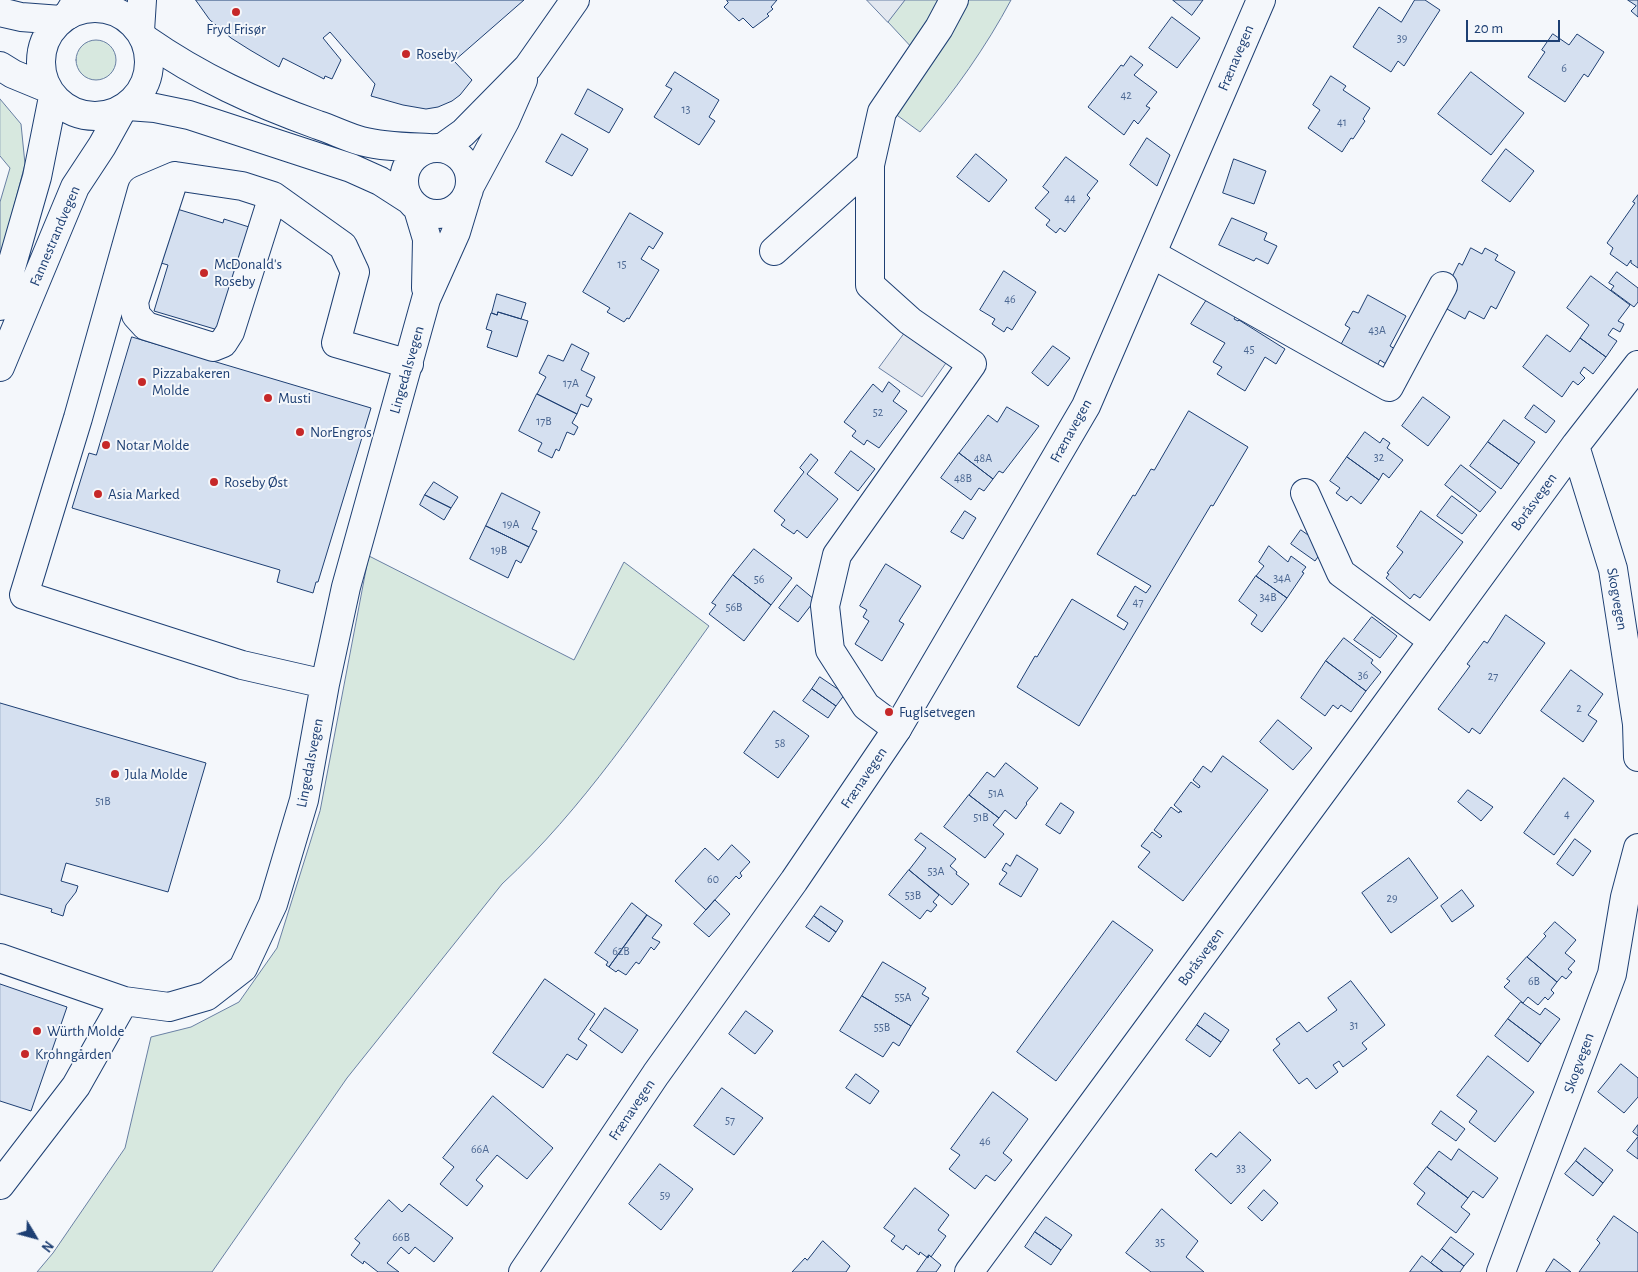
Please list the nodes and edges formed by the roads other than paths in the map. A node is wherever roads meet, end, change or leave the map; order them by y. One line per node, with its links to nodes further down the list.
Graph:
1 (142, 0): 7 (main road)
2 (575, 0): 9 (main road, Lingedalsvegen)
3 (954, 0): 13 (main road)
4 (1261, 0): 19 (main road, Frænavegen)
5 (69, 11): 6 (main road); 7 (main road); 10 (main road)
6 (0, 12)
7 (142, 35): 11 (main road); 12 (main road)
8 (0, 66): 10 (main road)
9 (528, 67): 12 (main road, Lingedalsvegen); 15 (main road, Lingedalsvegen)
10 (50, 92): 11 (main road); 22 (main road, Fannestrandvegen)
11 (125, 108): 17 (main road); 25 (main road, Fannestrandvegen)
12 (436, 148): 15 (main road); 17 (main road)
13 (870, 165): 18 (main road); 30 (main road)
14 (175, 176): 16 (main road); 16 (main road); 29 (main road)
15 (468, 192): 17 (main road); 21 (main road, Lingedalsvegen)
16 (273, 196): 23 (main road)
17 (413, 204): 21 (main road, Lingedalsvegen)
18 (774, 251)
19 (1152, 254): 20 (main road); 30 (main road, Frænavegen)
20 (1443, 286)
21 (426, 299): 23 (main road, Lingedalsvegen)
22 (0, 306)
23 (409, 364): 29 (main road, Lingedalsvegen)
24 (1638, 365): 26 (main road, Boråsvegen)
25 (0, 367)
26 (1575, 446): 28 (main road, Boråsvegen); 31 (main road, Skogvegen)
27 (1305, 493): 28 (main road)
28 (1433, 642): 37 (main road, Boråsvegen)
29 (325, 684): 34 (main road, Lingedalsvegen)
30 (897, 728): 36 (main road, Frænavegen)
31 (1638, 757)
32 (1638, 848): 38 (main road, Skogvegen)
33 (0, 958): 34 (main road, Lingedalsvegen)
34 (124, 1001): 35 (main road)
35 (0, 1185)
36 (523, 1272)
37 (969, 1272)
38 (1501, 1272)

